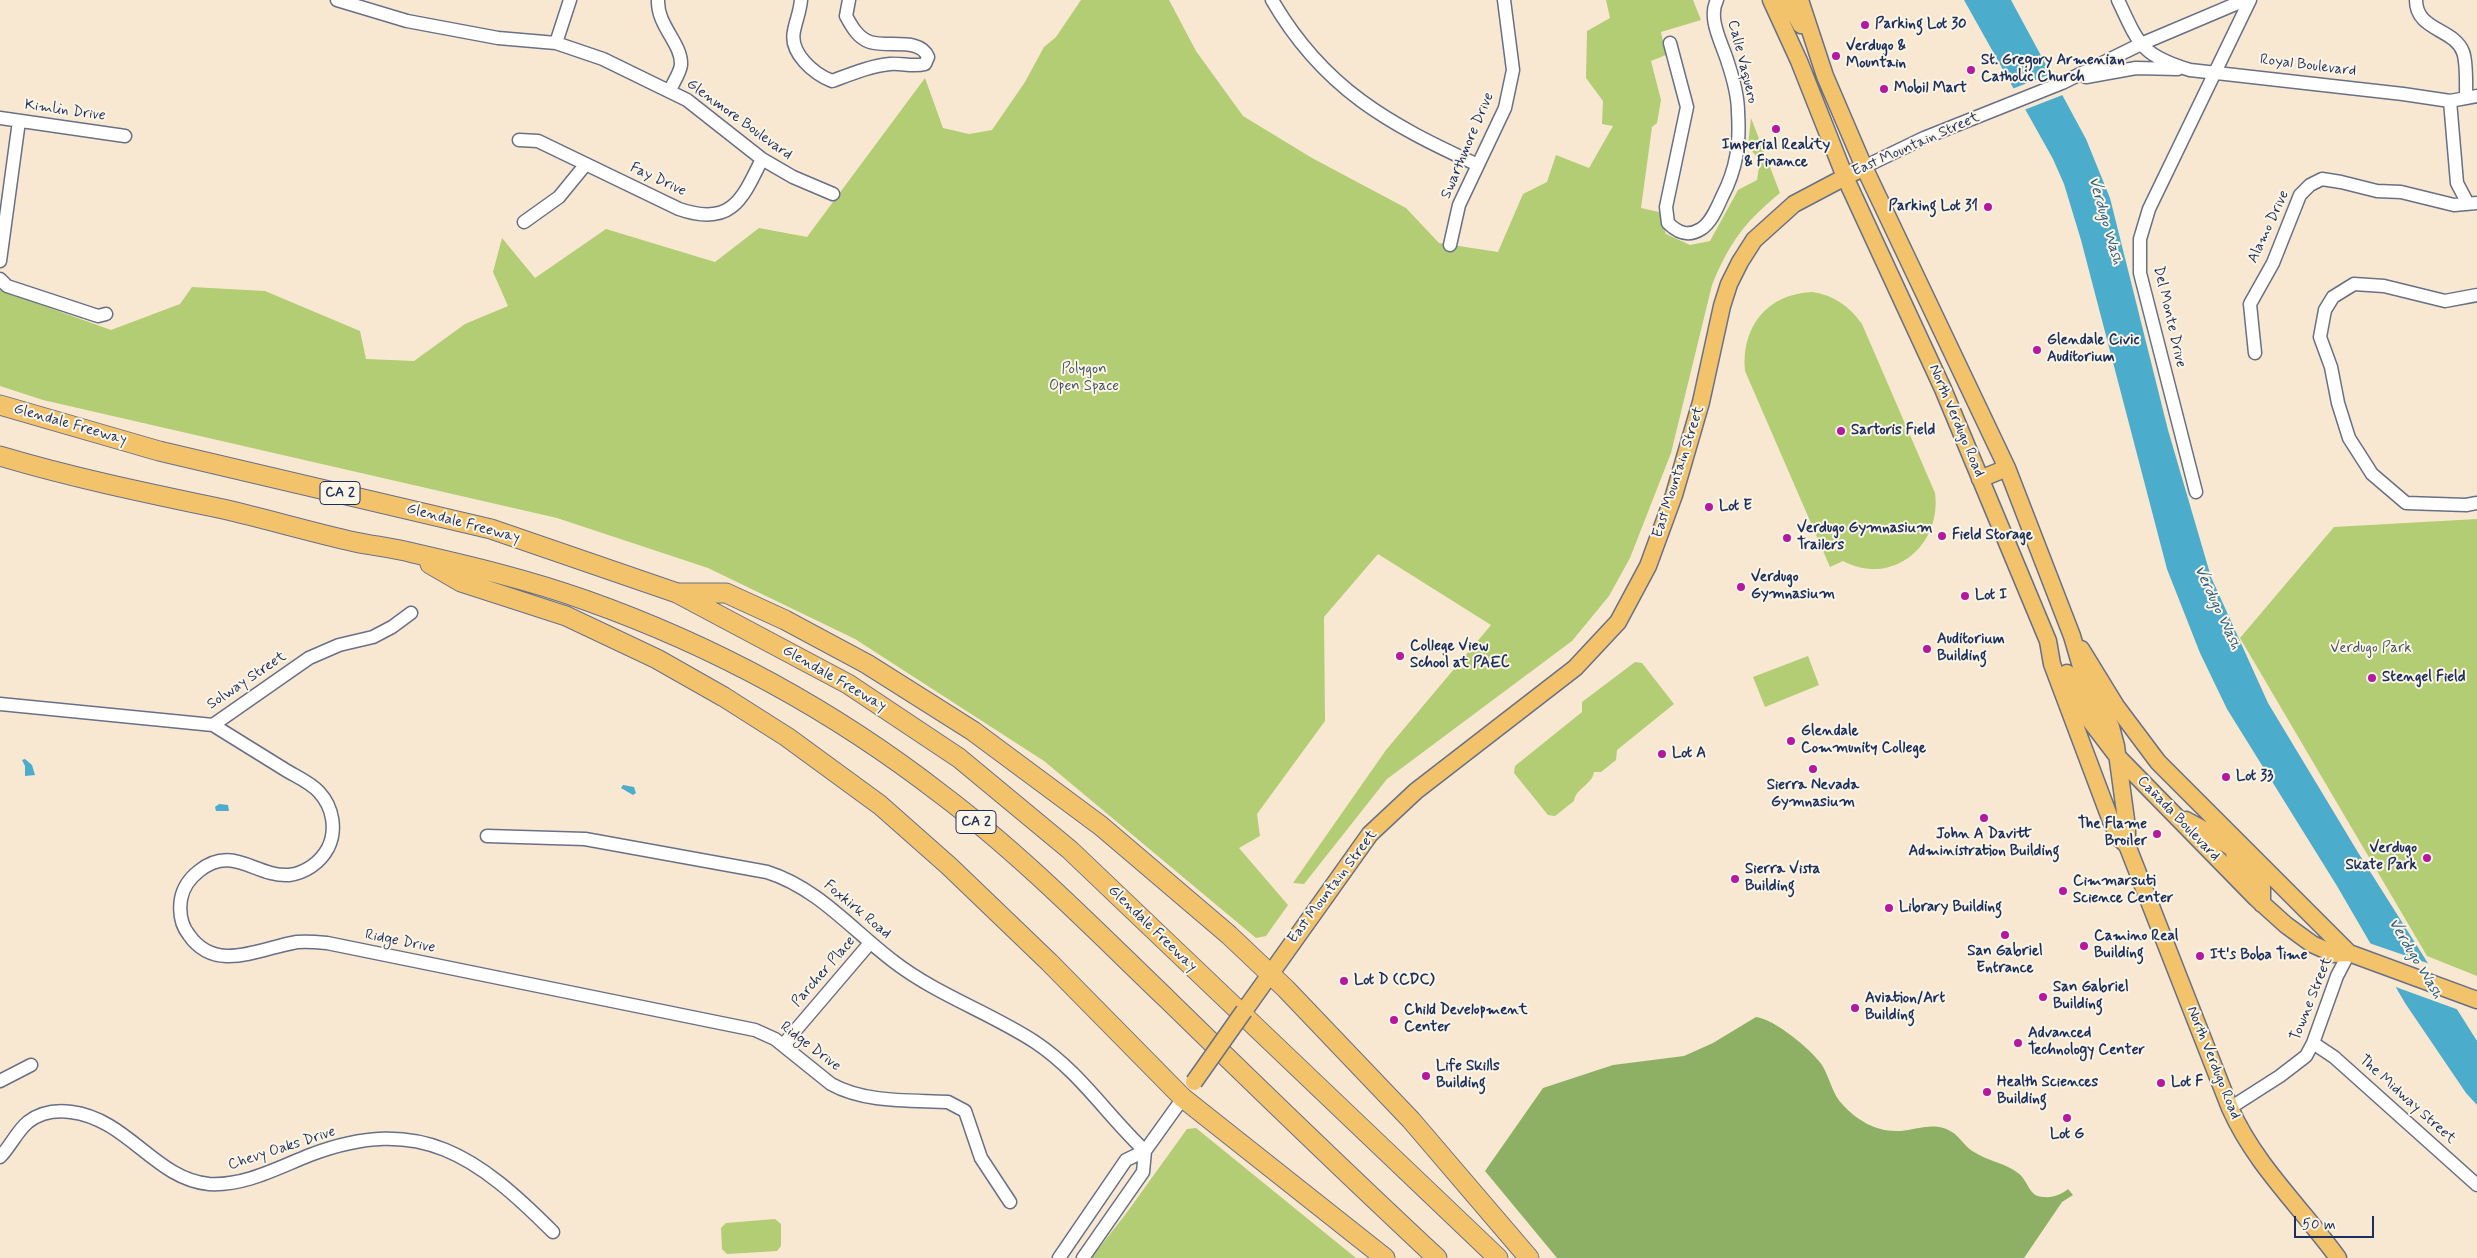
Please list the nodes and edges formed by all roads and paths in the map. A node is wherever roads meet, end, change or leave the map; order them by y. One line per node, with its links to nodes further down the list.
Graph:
1 (338, 0): 17 (street, Glenmore Boulevard)
2 (570, 0): 17 (street)
3 (658, 0): 23 (street)
4 (801, 0): 5 (street)
5 (849, 0)
6 (1272, 0): 32 (street)
7 (1504, 0): 32 (street, Swarthmore Drive)
8 (1771, 0): 34 (main road, North Verdugo Road)
9 (1787, 0): 16 (main road)
10 (1800, 0): 16 (main road, North Verdugo Road)
11 (2118, 0): 19 (street)
12 (2245, 0): 19 (street, East Mountain Street)
13 (2250, 0): 21 (street, Del Monte Drive)
14 (2416, 0): 24 (street)
15 (1714, 1): 18 (street, Calle Vaquero)
16 (1810, 29): 33 (main road, North Verdugo Road)
17 (556, 43): 23 (street, Glenmore Boulevard)
18 (1670, 43)
19 (2141, 44): 20 (street, Royal Boulevard); 22 (street, East Mountain Street)
20 (2190, 70): 21 (street, Royal Boulevard); 22 (street)
21 (2215, 71): 25 (street, Royal Boulevard); 48 (street, Del Monte Drive)
22 (2062, 83): 33 (street, East Mountain Street)
23 (670, 90): 30 (street, Glenmore Boulevard)
24 (2472, 97): 25 (street, Royal Boulevard)
25 (2450, 101): 36 (street, Alamo Drive)
26 (0, 118): 27 (street, Kimlin Drive)
27 (19, 121): 28 (street, Kimlin Drive); 39 (street)
28 (125, 136)
29 (519, 140): 31 (street, Fay Drive)
30 (762, 159): 31 (street, Fay Drive); 35 (street, Glenmore Boulevard)
31 (586, 164): 37 (street)
32 (1478, 165): 38 (street, Swarthmore Drive)
33 (1864, 167): 34 (main road, East Mountain Street); 46 (main road, North Verdugo Road)
34 (1845, 177): 47 (main road, North Verdugo Road); 66 (main road, East Mountain Street)
35 (833, 194)
36 (2472, 203): 43 (street, Alamo Drive)
37 (524, 222)
38 (1450, 245)
39 (0, 261)
40 (0, 279): 42 (street)
41 (2477, 295): 49 (street)
42 (106, 314)
43 (2255, 354)
44 (0, 405): 51 (highway, Glendale Freeway / CA 2)
45 (0, 456): 50 (highway, CA 2)
46 (2007, 468): 47 (main road); 53 (main road, North Verdugo Road)
47 (1980, 478): 54 (main road, North Verdugo Road)
48 (2196, 492)
49 (2477, 503)
50 (410, 552): 72 (highway); 83 (highway, CA 2)
51 (677, 593): 66 (highway); 84 (highway, Glendale Freeway / CA 2)
52 (411, 613): 57 (street, Solway Street)
53 (2072, 636): 58 (main road, North Verdugo Road); 62 (main road, Cañada Boulevard)
54 (2048, 642): 58 (main road, Cañada Boulevard); 61 (main road, North Verdugo Road)
55 (0, 704): 56 (street); 57 (street, Solway Street)
56 (0, 709)
57 (213, 725): 69 (street, Ridge Drive)
58 (2117, 756): 59 (main road, Cañada Boulevard); 61 (main road, North Verdugo Road)
59 (2178, 819): 62 (main road); 63 (main road, Cañada Boulevard)
60 (486, 836): 64 (street, Foxkirk Road)
61 (2127, 845): 73 (main road, North Verdugo Road)
62 (2236, 847): 63 (main road); 65 (main road, Cañada Boulevard)
63 (2262, 904): 65 (main road, Cañada Boulevard)
64 (870, 943): 69 (street, Parcher Place); 74 (street, Foxkirk Road)
65 (2349, 953): 67 (main road, Cañada Boulevard); 68 (street, Towne Street)
66 (1265, 981): 72 (main road, East Mountain Street, bridge); 85 (highway)
67 (2477, 1000)
68 (2313, 1043): 73 (street, Towne Street); 76 (street, The Midway Street)
69 (783, 1045): 77 (street, Ridge Drive)
70 (31, 1065): 71 (street)
71 (0, 1081)
72 (1183, 1098): 74 (street); 82 (highway)
73 (2230, 1108): 79 (main road, North Verdugo Road)
74 (1145, 1151): 80 (street); 81 (street)
75 (0, 1157): 78 (street, Chevy Oaks Drive)
76 (2477, 1185)
77 (1010, 1202)
78 (553, 1232)
79 (2333, 1256)
80 (1059, 1258)
81 (1083, 1258)
82 (1385, 1258)
83 (1436, 1258)
84 (1498, 1258)
85 (1530, 1258)

